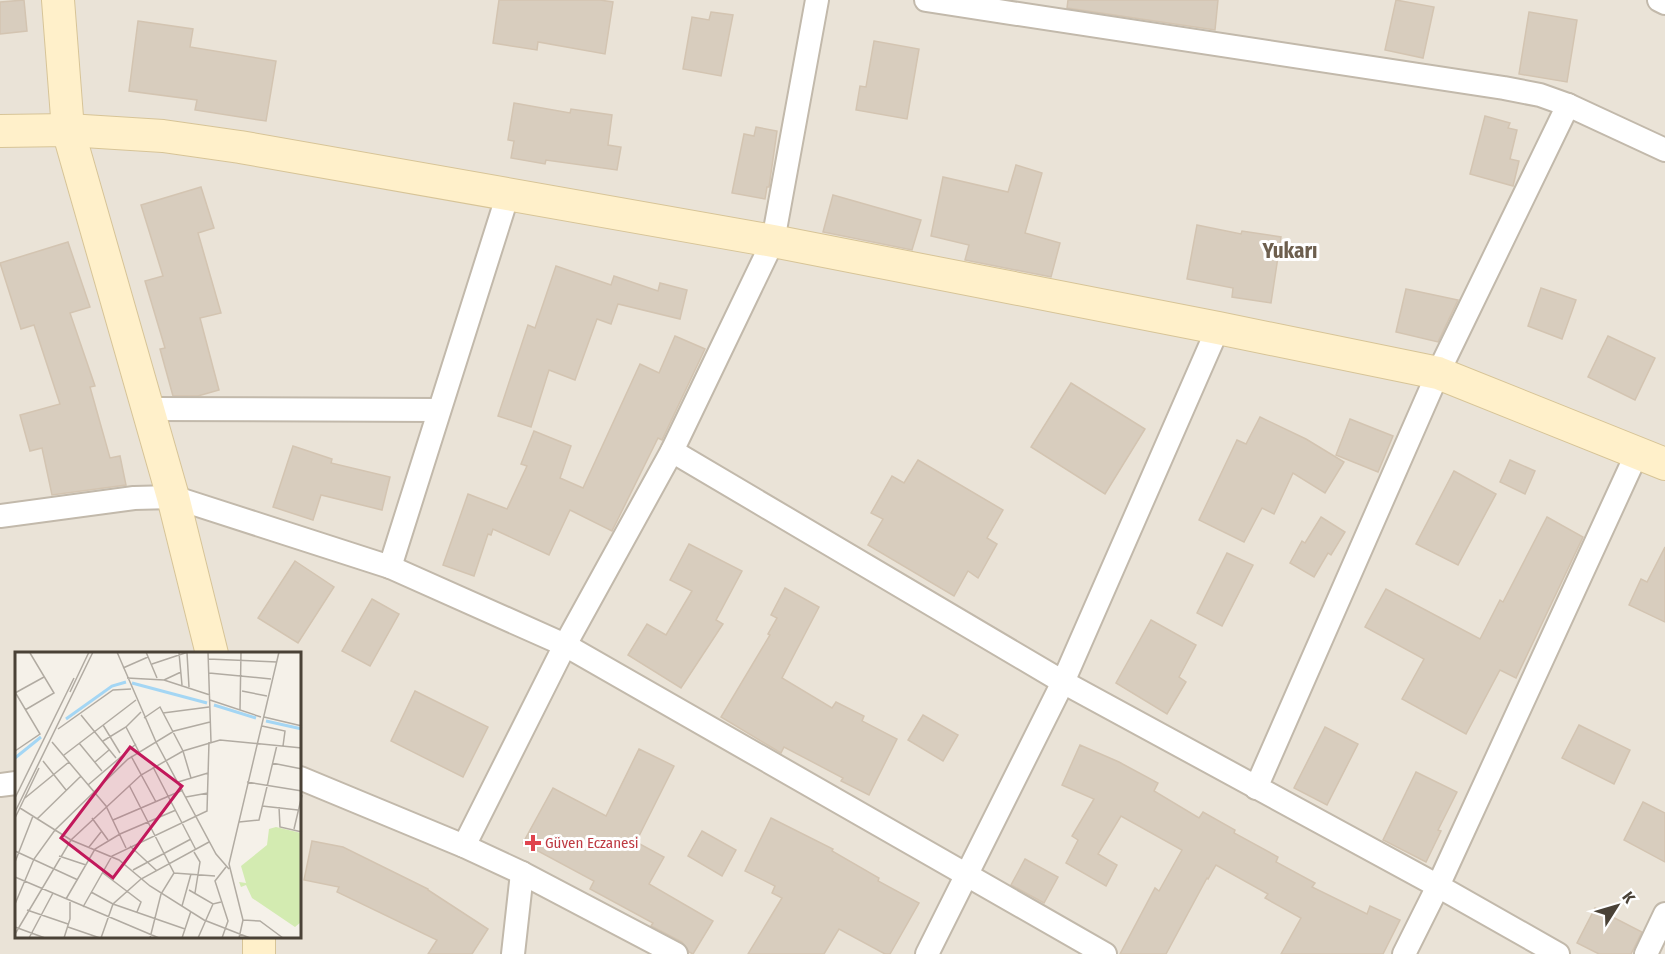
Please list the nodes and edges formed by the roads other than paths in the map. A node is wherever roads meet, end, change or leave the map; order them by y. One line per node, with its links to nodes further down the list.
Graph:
1 (58, 0): 7 (street)
2 (818, 0): 11 (street)
3 (926, 0): 6 (street)
4 (1659, 0): 5 (street)
5 (1665, 3)
6 (1568, 105): 9 (street); 13 (street)
7 (68, 130): 8 (street); 10 (street); 14 (street)
8 (0, 131)
9 (1665, 150)
10 (508, 194): 11 (street); 15 (street)
11 (773, 241): 12 (street); 16 (street)
12 (1218, 328): 13 (street); 23 (street)
13 (1438, 373): 17 (street); 27 (street)
14 (149, 409): 15 (street); 18 (street)
15 (439, 410): 20 (street)
16 (672, 451): 21 (street); 23 (street)
17 (1651, 459): 31 (street)
18 (173, 497): 19 (street); 20 (street); 22 (street)
19 (0, 516)
20 (390, 567): 21 (street)
21 (566, 645): 28 (street); 30 (street)
22 (212, 652)
23 (1063, 682): 27 (street); 30 (street)
24 (302, 779): 28 (street)
25 (15, 783): 26 (street)
26 (0, 785)
27 (1256, 788): 31 (street)
28 (464, 846): 29 (street)
29 (522, 873): 33 (street); 34 (street)
30 (967, 874): 35 (street); 36 (street)
31 (1438, 886): 37 (street); 38 (street)
32 (1665, 914): 39 (street)
33 (513, 954)
34 (676, 954)
35 (927, 954)
36 (1105, 954)
37 (1404, 954)
38 (1558, 954)
39 (1646, 954)

